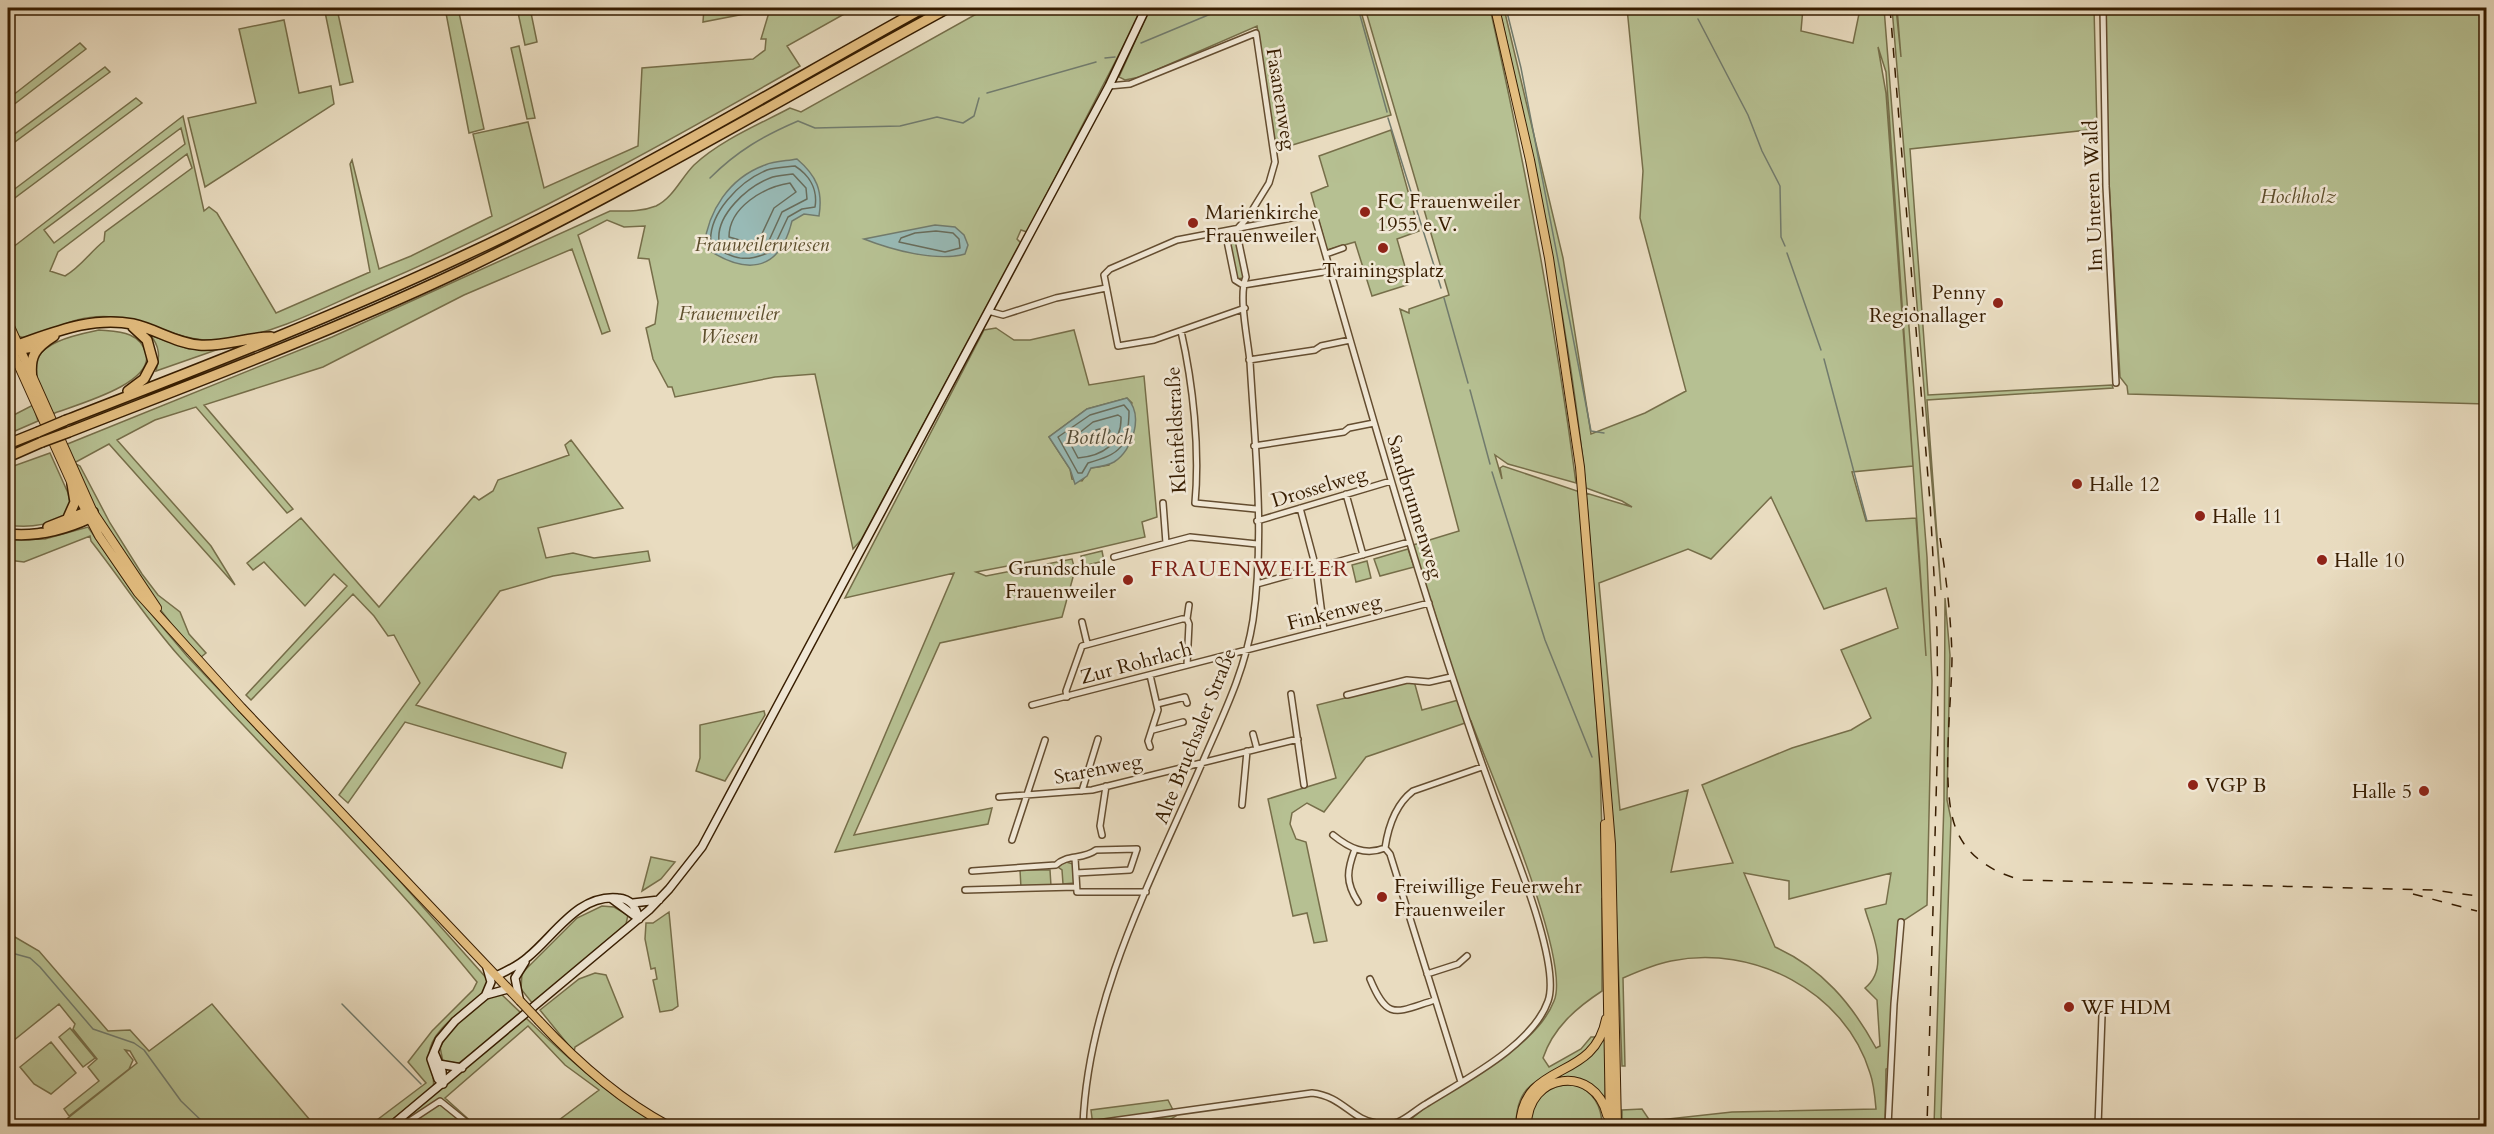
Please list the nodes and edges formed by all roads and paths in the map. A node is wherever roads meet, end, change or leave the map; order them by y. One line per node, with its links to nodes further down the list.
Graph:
1 (924, 8): 20 (highway)
2 (948, 8): 31 (highway, bridge)
3 (1146, 8): 6 (main road)
4 (1495, 8): 59 (main road)
5 (2103, 8): 26 (street, Im Unteren Wald)
6 (1108, 86): 7 (street, Fasanenweg); 15 (main road)
7 (1236, 229): 8 (street); 10 (street, Sandbrunnenweg); 12 (street, Alte Bruchsaler Straße)
8 (1225, 231): 12 (street); 13 (street)
9 (1343, 248): 10 (street)
10 (1326, 254): 11 (street, Sandbrunnenweg)
11 (1330, 271): 12 (street); 21 (street, Sandbrunnenweg)
12 (1243, 285): 14 (street, Alte Bruchsaler Straße)
13 (1106, 288): 15 (street); 19 (street)
14 (1245, 308): 19 (street); 24 (street, Alte Bruchsaler Straße)
15 (988, 311): 95 (main road)
16 (8, 322): 23 (main road)
17 (126, 323): 18 (highway); 20 (highway); 27 (highway)
18 (66, 328): 22 (highway); 23 (highway)
19 (1181, 331): 37 (street, Kleinfeldstraße)
20 (277, 337): 27 (highway)
21 (1350, 340): 24 (street); 28 (street, Sandbrunnenweg)
22 (39, 346): 23 (highway); 25 (highway)
23 (14, 348): 25 (main road); 33 (main road)
24 (1250, 360): 30 (street, Alte Bruchsaler Straße)
25 (32, 379): 38 (main road)
26 (2116, 383)
27 (98, 408): 29 (highway, bridge)
28 (1374, 423): 30 (street); 32 (street, Sandbrunnenweg)
29 (8, 444)
30 (1254, 446): 37 (street, Alte Bruchsaler Straße)
31 (8, 457)
32 (1391, 481): 34 (street, Drosselweg); 43 (street, Sandbrunnenweg)
33 (72, 484): 38 (main road); 39 (highway)
34 (1346, 494): 36 (street, Drosselweg); 45 (street)
35 (1163, 503): 42 (street)
36 (1300, 508): 40 (street, Drosselweg); 47 (street)
37 (1256, 509): 40 (street, Alte Bruchsaler Straße)
38 (90, 514): 39 (highway); 41 (highway); 102 (main road)
39 (67, 520): 41 (highway)
40 (1257, 521): 44 (street, Alte Bruchsaler Straße)
41 (8, 532)
42 (1166, 543): 44 (street); 46 (street)
43 (1409, 543): 45 (street); 49 (street, Sandbrunnenweg)
44 (1257, 544): 48 (street, Alte Bruchsaler Straße)
45 (1363, 555): 47 (street)
46 (1114, 556)
47 (1316, 568): 48 (street); 53 (street)
48 (1257, 584): 55 (street, Alte Bruchsaler Straße)
49 (1429, 603): 53 (street, Finkenweg); 58 (street, Sandbrunnenweg)
50 (1189, 605): 51 (street)
51 (1187, 619): 54 (street); 56 (street)
52 (1082, 622): 54 (street)
53 (1324, 630): 55 (street, Finkenweg)
54 (1087, 643): 62 (street)
55 (1248, 649): 56 (street, Zur Rohrlach); 75 (street, Alte Bruchsaler Straße)
56 (1186, 665): 57 (street, Zur Rohrlach)
57 (1150, 675): 62 (street, Zur Rohrlach); 64 (street)
58 (1451, 676): 61 (street); 76 (street, Sandbrunnenweg)
59 (1598, 679): 109 (main road); 125 (main road)
60 (1291, 693): 70 (street)
61 (1347, 695)
62 (1067, 697): 65 (street, Zur Rohrlach)
63 (1187, 703): 64 (street)
64 (1157, 704): 67 (street)
65 (1032, 705)
66 (1183, 722): 67 (street)
67 (1153, 730): 72 (street)
68 (1253, 734): 73 (street)
69 (1098, 739): 79 (street)
70 (1298, 739): 73 (street, Starenweg); 77 (street)
71 (1044, 740): 80 (street)
72 (1150, 747)
73 (1257, 749): 74 (street, Starenweg)
74 (1247, 751): 75 (street, Starenweg); 82 (street)
75 (1202, 763): 78 (street, Starenweg); 93 (street, Alte Bruchsaler Straße)
76 (1482, 767): 86 (street); 115 (street, Sandbrunnenweg)
77 (1304, 785)
78 (1106, 786): 79 (street, Starenweg); 83 (street)
79 (1082, 791): 80 (street, Starenweg)
80 (1025, 796): 81 (street, Starenweg); 85 (street)
81 (999, 797)
82 (1242, 805)
83 (1102, 835)
84 (1333, 835): 87 (street)
85 (1012, 840)
86 (1385, 848): 87 (street); 103 (street)
87 (1354, 849): 96 (street)
88 (1075, 858): 89 (street); 90 (street); 90 (street)
89 (972, 871)
90 (1076, 873): 91 (street)
91 (1076, 887): 92 (street); 93 (street)
92 (965, 890)
93 (1146, 892): 117 (street, Alte Bruchsaler Straße)
94 (610, 898): 97 (main road); 98 (main road); 101 (main road)
95 (659, 900): 97 (main road); 98 (main road)
96 (1358, 902)
97 (633, 903): 98 (main road)
98 (639, 919): 114 (main road)
99 (1901, 922): 126 (street)
100 (1467, 956): 103 (street)
101 (528, 957): 104 (main road); 110 (main road)
102 (488, 968): 104 (main road); 107 (main road)
103 (1427, 974): 108 (street)
104 (496, 976): 106 (main road)
105 (1370, 979): 108 (street)
106 (508, 988): 107 (main road); 110 (main road)
107 (486, 995): 112 (main road)
108 (1435, 1000): 115 (street)
109 (1609, 1000): 123 (main road); 125 (main road)
110 (520, 1001): 121 (main road, bridge)
111 (2102, 1015): 127 (street)
112 (434, 1052): 113 (main road); 116 (main road)
113 (439, 1064): 114 (main road); 116 (main road)
114 (462, 1068): 116 (main road)
115 (1461, 1082): 117 (street, Sandbrunnenweg)
116 (443, 1084): 118 (main road)
117 (1083, 1125): 122 (main road)
118 (391, 1126)
119 (402, 1126): 120 (street)
120 (471, 1126)
121 (669, 1126)
122 (1028, 1126)
123 (1520, 1126)
124 (1527, 1126): 125 (main road)
125 (1612, 1126)
126 (1888, 1126)
127 (2098, 1126)

